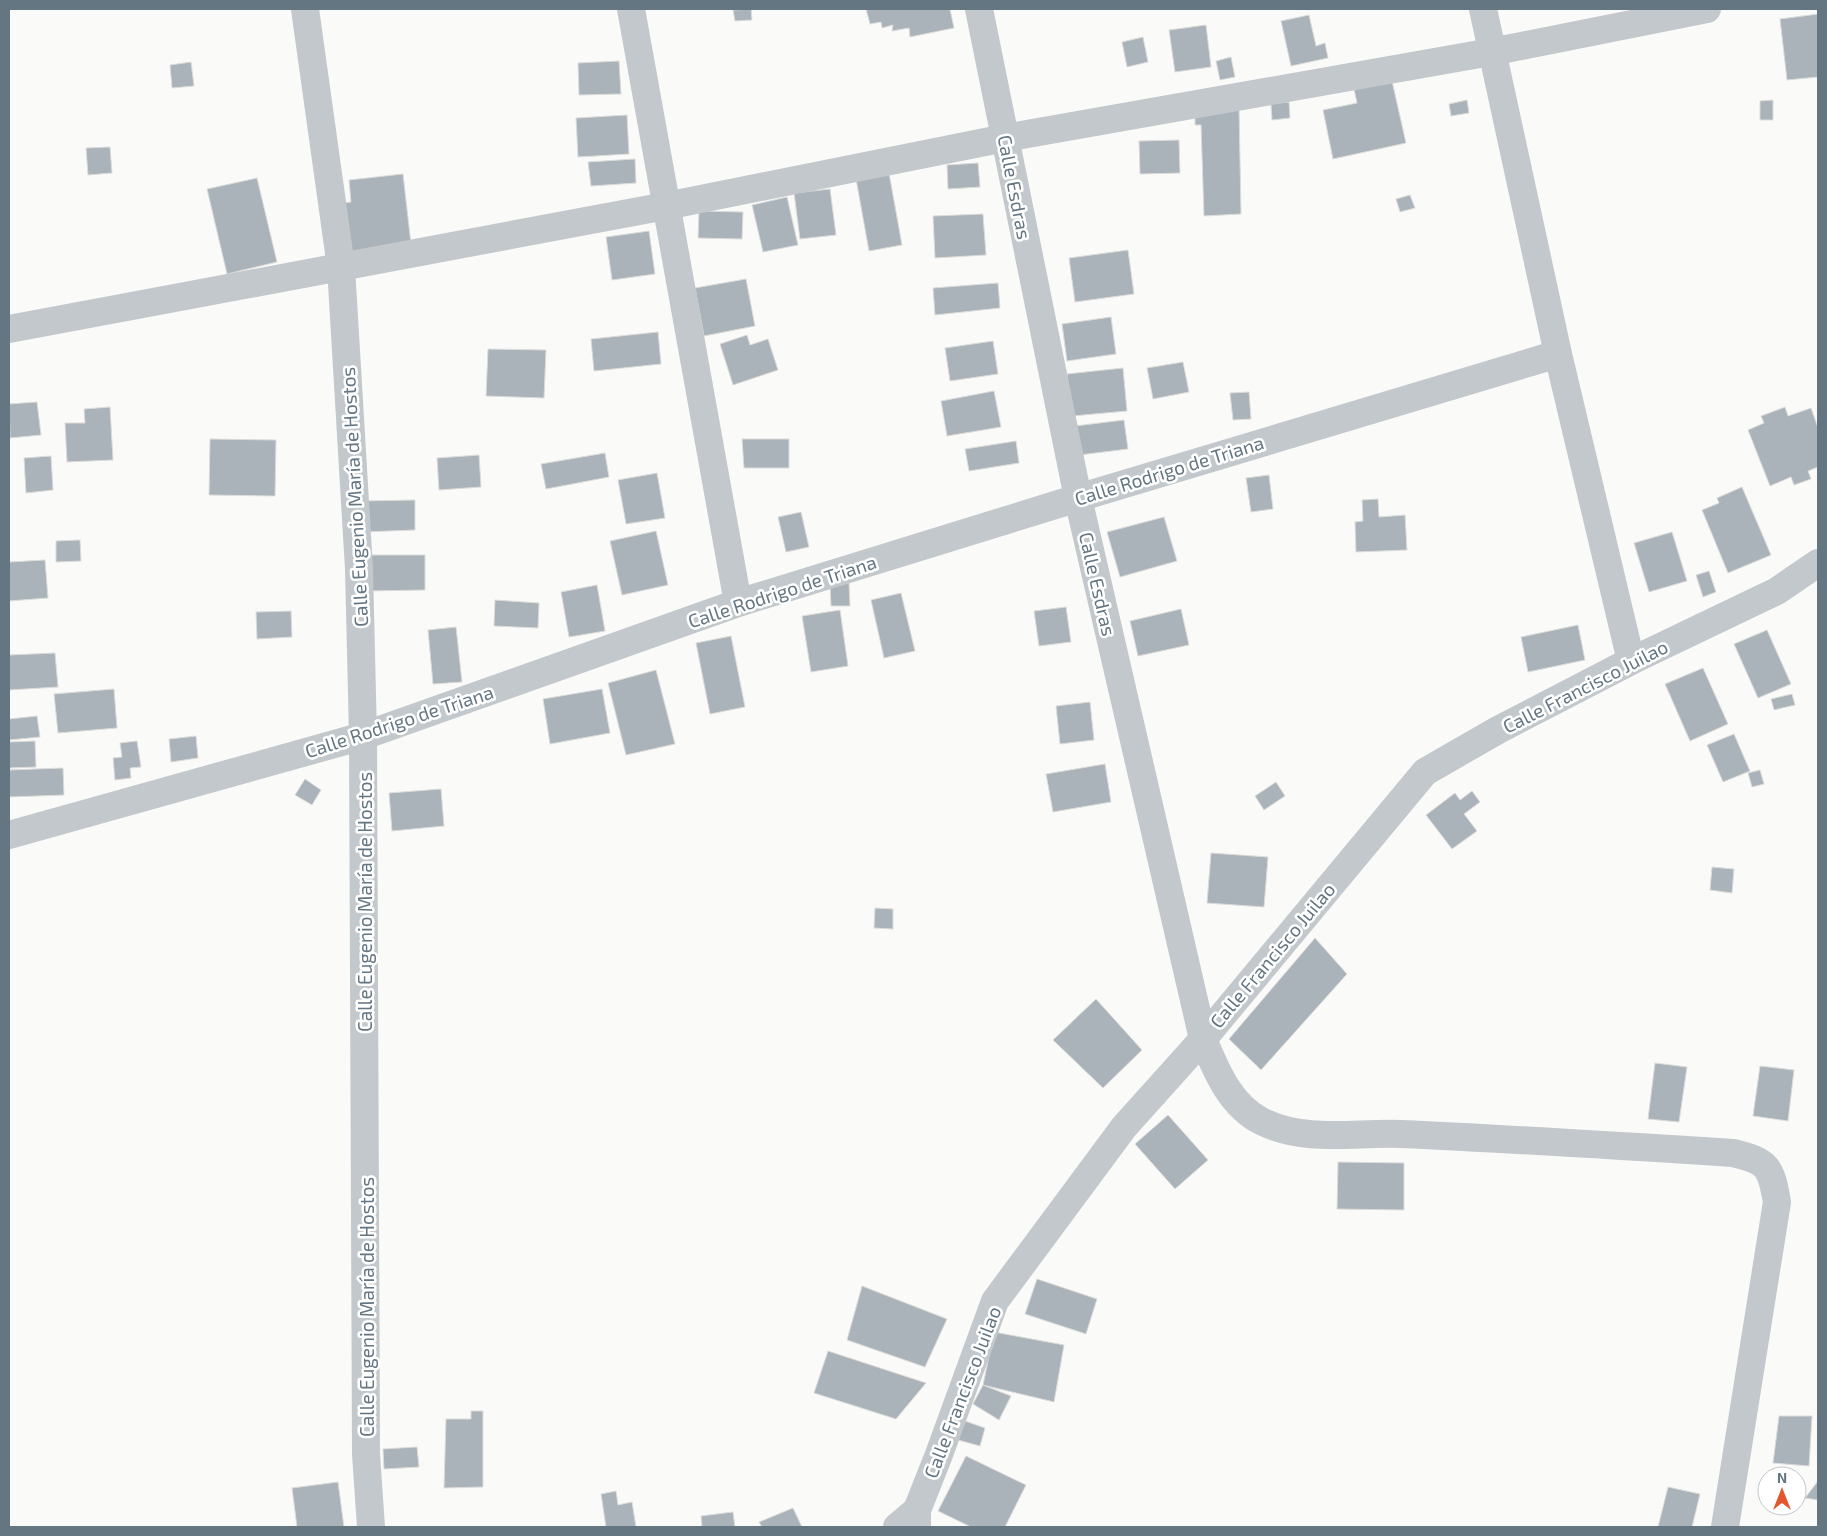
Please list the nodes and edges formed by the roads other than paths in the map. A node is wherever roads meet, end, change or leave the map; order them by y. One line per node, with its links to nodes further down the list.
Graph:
1 (305, 9): 9 (street, Calle Eugenio María de Hostos)
2 (631, 9): 8 (street)
3 (979, 9): 7 (street, Calle Esdras)
4 (1483, 9): 6 (street)
5 (1707, 9): 6 (street)
6 (1491, 52): 7 (street); 11 (street)
7 (1005, 138): 8 (street); 12 (street, Calle Esdras)
8 (666, 206): 9 (street); 14 (street)
9 (341, 267): 10 (street); 16 (street, Calle Eugenio María de Hostos)
10 (9, 329)
11 (1558, 354): 12 (street, Calle Rodrigo de Triana); 15 (street)
12 (1078, 498): 14 (street, Calle Rodrigo de Triana); 18 (street, Calle Esdras)
13 (1818, 563): 15 (street, Calle Francisco Juilao)
14 (738, 603): 16 (street, Calle Rodrigo de Triana)
15 (1631, 662): 18 (street, Calle Francisco Juilao)
16 (364, 736): 17 (street, Calle Rodrigo de Triana); 20 (street, Calle Eugenio María de Hostos)
17 (9, 835)
18 (1203, 1038): 19 (street, Calle Francisco Juilao); 21 (street, Calle Esdras)
19 (910, 1521)
20 (371, 1527)
21 (1726, 1527)

